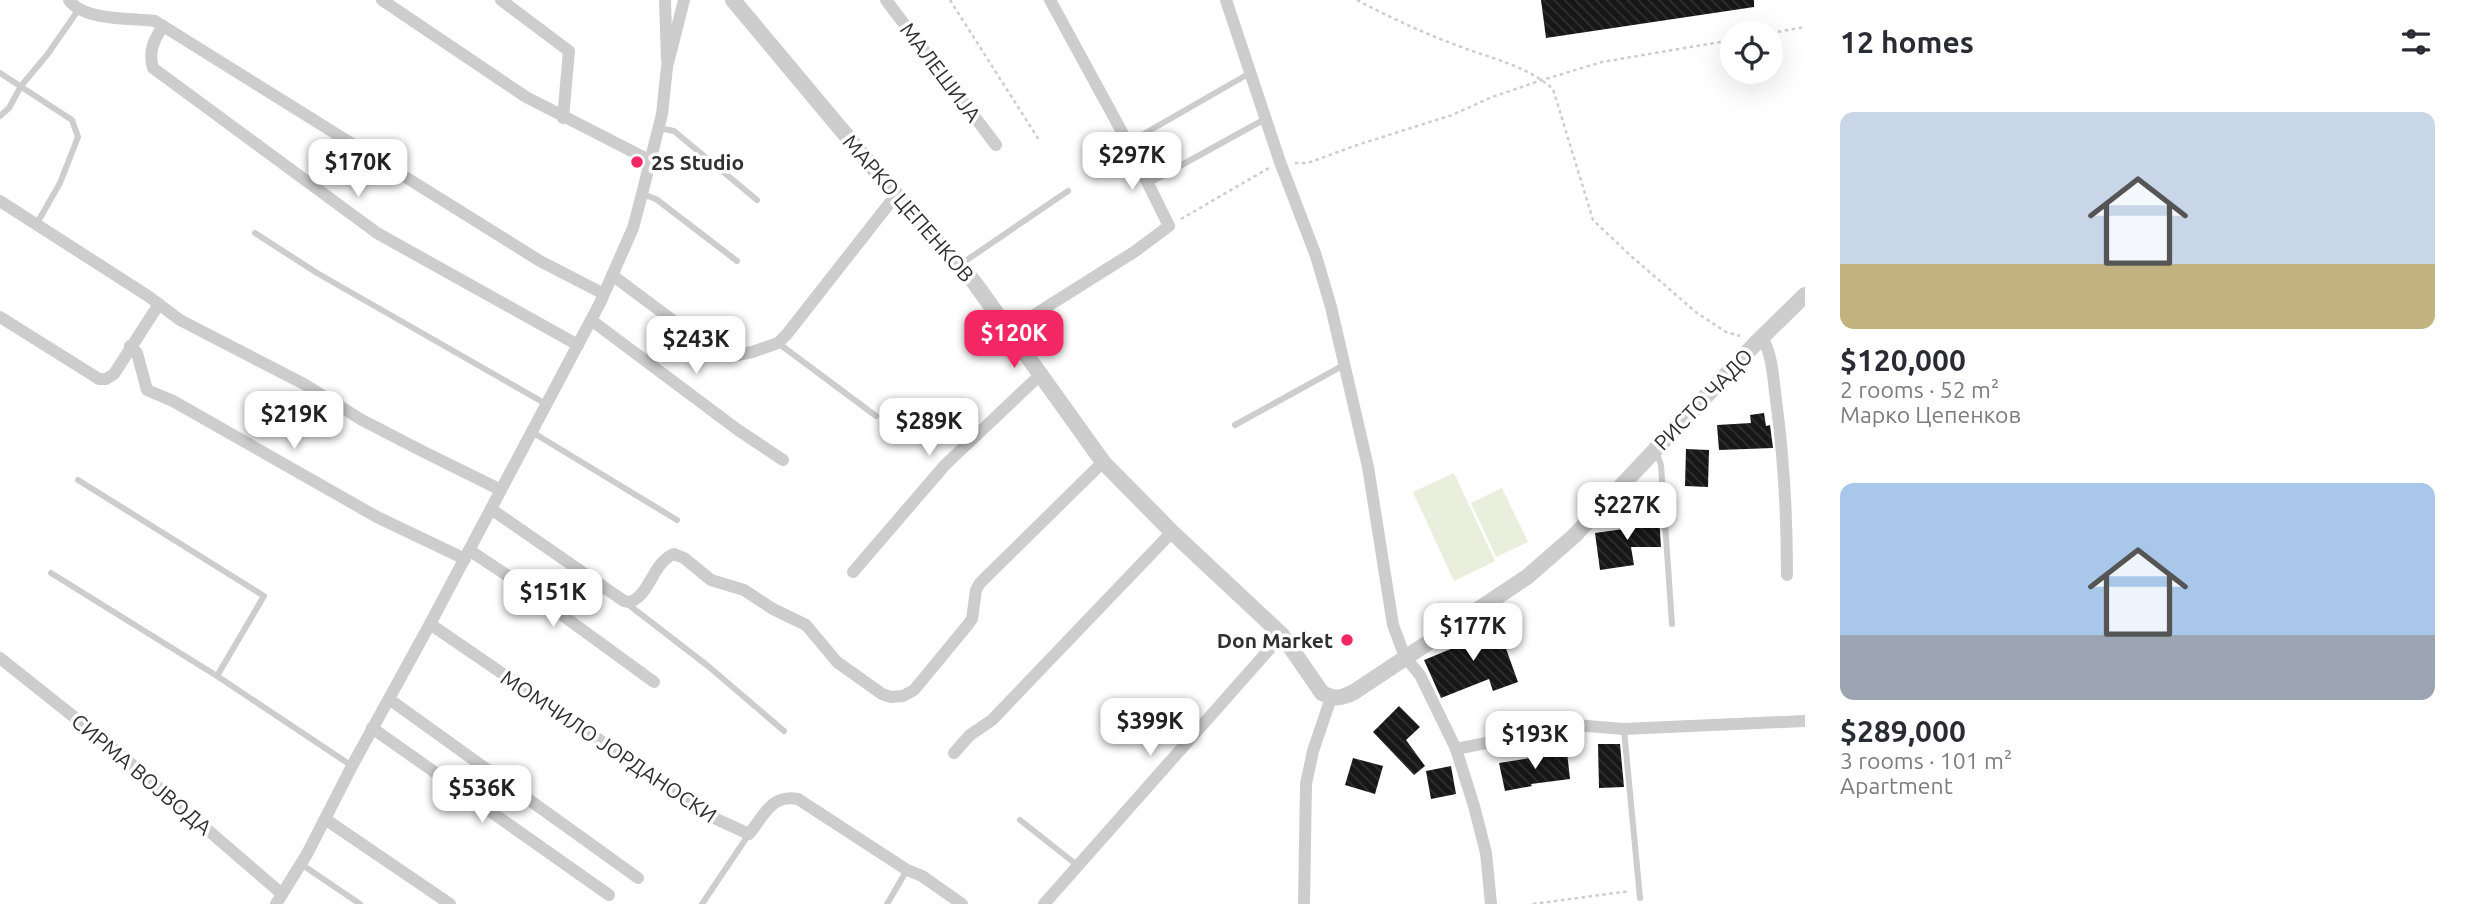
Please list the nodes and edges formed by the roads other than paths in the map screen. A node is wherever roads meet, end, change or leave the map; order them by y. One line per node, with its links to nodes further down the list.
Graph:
1 (69, 0): 10 (street)
2 (382, 0): 17 (street)
3 (501, 0): 17 (street)
4 (665, 0): 12 (street)
5 (684, 0): 12 (street)
6 (733, 0): 26 (street, МАРКО ЦЕПЕНКОВ)
7 (886, 0): 21 (street, МАЛЕШИЈА)
8 (1050, 0): 20 (street)
9 (1226, 0): 14 (street)
10 (79, 9): 11 (street); 15 (lane)
11 (163, 26): 34 (street); 42 (street)
12 (667, 67): 19 (street)
13 (0, 73): 15 (lane)
14 (1250, 73): 18 (street); 20 (lane)
15 (21, 86): 16 (lane); 29 (lane)
16 (0, 116)
17 (563, 118): 22 (street)
18 (1266, 119): 23 (lane); 44 (street)
19 (659, 128): 22 (street); 27 (lane)
20 (1128, 143): 23 (street)
21 (996, 145)
22 (651, 161): 25 (street)
23 (1147, 184): 39 (street)
24 (1068, 191): 32 (lane)
25 (642, 194): 31 (lane); 33 (street)
26 (896, 195): 32 (street, МАРКО ЦЕПЕНКОВ); 41 (street)
27 (757, 200)
28 (0, 201): 29 (street)
29 (36, 225): 36 (street)
30 (255, 233): 46 (lane)
31 (737, 261)
32 (959, 265): 39 (street, МАРКО ЦЕПЕНКОВ)
33 (612, 275): 34 (street); 41 (street)
34 (604, 294): 38 (street)
35 (1805, 295): 40 (street, РИСТО ЧАДО)
36 (159, 304): 43 (street); 54 (street)
37 (0, 317): 43 (street)
38 (591, 320): 42 (street); 51 (street)
39 (1010, 330): 45 (street, МАРКО ЦЕПЕНКОВ)
40 (1759, 340): 50 (street, РИСТО ЧАДО); 61 (street)
41 (778, 342): 47 (lane)
42 (578, 345): 46 (street)
43 (130, 346): 58 (street)
44 (1346, 364): 48 (lane); 66 (street)
45 (1039, 376): 52 (street, МАРКО ЦЕПЕНКОВ); 59 (street)
46 (547, 404): 49 (street)
47 (876, 416)
48 (1235, 425)
49 (532, 432): 54 (street); 56 (lane)
50 (1655, 449): 64 (lane); 66 (street, РИСТО ЧАДО)
51 (783, 460)
52 (1103, 462): 57 (street, МАРКО ЦЕПЕНКОВ); 62 (street)
53 (78, 480): 68 (lane)
54 (501, 490): 55 (street)
55 (491, 509): 58 (street); 62 (street)
56 (677, 520)
57 (1172, 532): 65 (street, МАРКО ЦЕПЕНКОВ); 77 (street)
58 (467, 555): 63 (street); 69 (street)
59 (853, 572)
60 (51, 573): 68 (lane)
61 (1787, 575)
62 (624, 601): 75 (lane)
63 (430, 624): 71 (street); 81 (street, МОМЧИЛО ЈОРДАНОСКИ)
64 (1672, 624)
65 (1282, 635): 70 (street, МАРКО ЦЕПЕНКОВ); 83 (street)
66 (1405, 656): 70 (street, РИСТО ЧАДО); 76 (street)
67 (0, 658): 88 (street, СИРМА ВОЈВОДА)
68 (217, 676): 78 (lane)
69 (654, 682)
70 (1331, 698): 95 (street)
71 (389, 699): 73 (street); 85 (street)
72 (1805, 721): 74 (street)
73 (372, 728): 78 (street); 86 (street)
74 (1623, 729): 76 (street); 87 (lane)
75 (784, 730)
76 (1456, 750): 96 (street)
77 (954, 753)
78 (352, 766): 79 (street)
79 (325, 819): 82 (street); 90 (street)
80 (1020, 821): 83 (lane)
81 (749, 834): 84 (street); 91 (lane)
82 (301, 864): 88 (street); 89 (lane)
83 (1077, 865): 94 (street)
84 (907, 870): 92 (lane); 93 (street)
85 (638, 878)
86 (610, 895)
87 (1640, 898)
88 (278, 901)
89 (360, 904)
90 (450, 904)
91 (702, 904)
92 (887, 904)
93 (962, 904)
94 (1044, 904)
95 (1304, 904)
96 (1491, 904)

